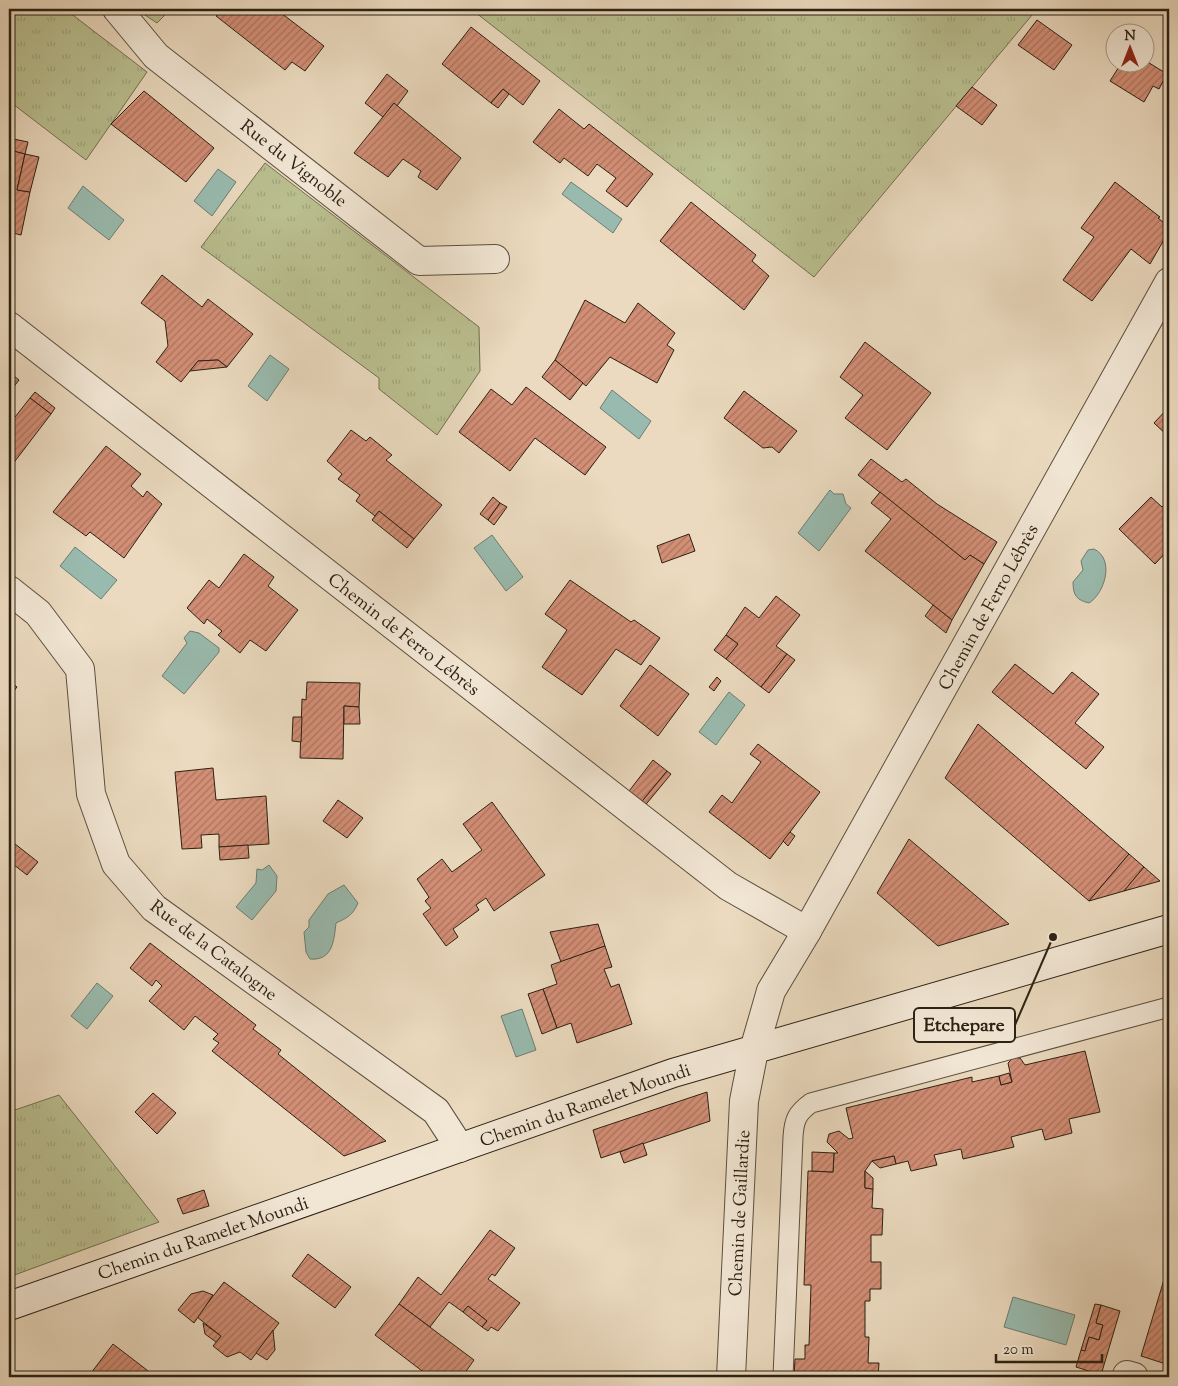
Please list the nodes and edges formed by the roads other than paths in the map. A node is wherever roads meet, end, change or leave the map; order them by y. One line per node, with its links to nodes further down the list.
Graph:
1 (117, 9): 2 (street, Rue du Vignoble)
2 (495, 259)
3 (1169, 282): 7 (street, Chemin de Ferro Lébrès)
4 (9, 326): 7 (street, Chemin de Ferro Lébrès)
5 (9, 590): 10 (street, Rue de la Catalogne)
6 (1169, 929): 9 (street, Chemin du Ramelet Moundi)
7 (807, 931): 9 (street, Chemin de Ferro Lébrès)
8 (1169, 1007): 13 (lane)
9 (754, 1050): 10 (street, Chemin du Ramelet Moundi); 12 (street, Chemin de Gaillardie)
10 (460, 1148): 11 (street, Chemin du Ramelet Moundi)
11 (9, 1306)
12 (731, 1377)
13 (783, 1377)
14 (1127, 1377): 15 (street)
15 (1134, 1377)

